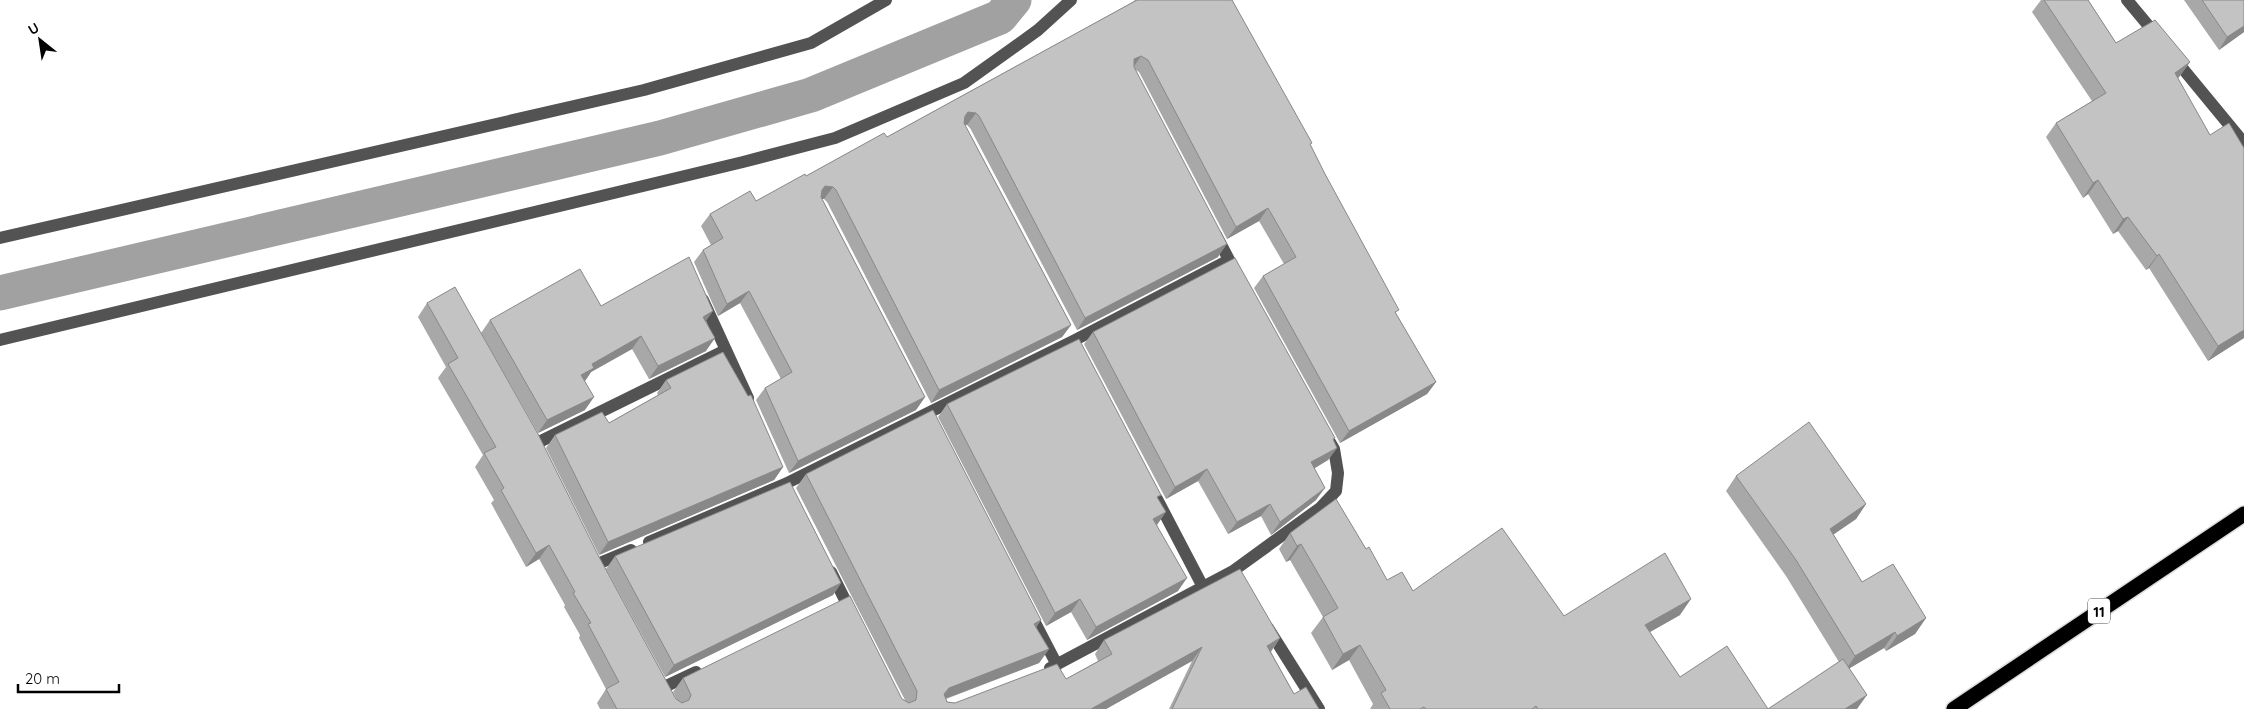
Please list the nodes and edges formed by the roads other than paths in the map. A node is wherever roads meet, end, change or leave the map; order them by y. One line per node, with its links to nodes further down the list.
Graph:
1 (886, 0): 6 (street)
2 (1071, 0): 10 (street)
3 (2127, 0): 4 (street)
4 (2244, 143)
5 (1211, 225): 7 (street)
6 (0, 238)
7 (1229, 260): 8 (street); 18 (street)
8 (1244, 286)
9 (699, 291): 11 (street)
10 (0, 340)
11 (726, 350): 12 (street); 14 (street)
12 (754, 412)
13 (1320, 423): 19 (street)
14 (535, 444)
15 (1152, 490): 20 (street)
16 (2244, 514): 30 (highway, 11)
17 (826, 563): 24 (street)
18 (595, 565)
19 (1233, 571): 20 (street); 21 (street)
20 (1204, 587): 25 (street)
21 (1248, 596)
22 (1026, 604): 25 (street)
23 (1263, 620): 29 (street)
24 (857, 624)
25 (1057, 665): 27 (street)
26 (706, 667): 28 (street)
27 (1040, 672)
28 (670, 702)
29 (1319, 709)
30 (1954, 709)

